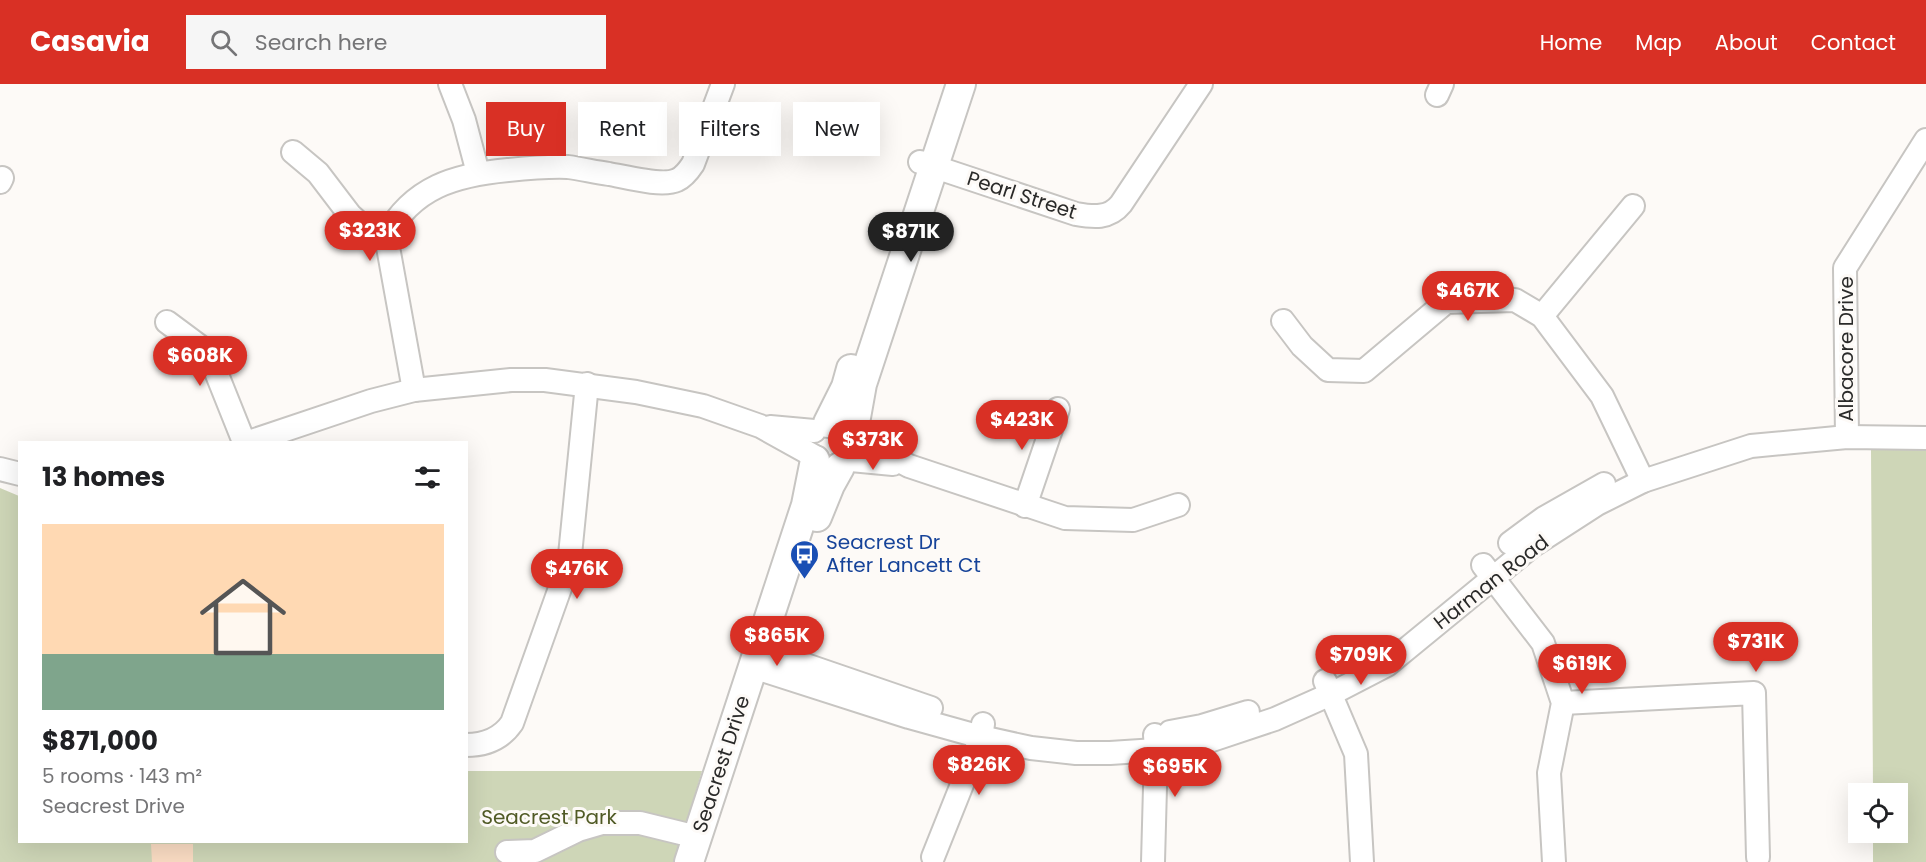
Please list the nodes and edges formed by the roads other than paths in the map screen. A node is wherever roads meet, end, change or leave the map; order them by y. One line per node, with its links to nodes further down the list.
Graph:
1 (450, 84): 9 (street)
2 (723, 84): 9 (street)
3 (945, 84): 8 (main road, Seacrest Drive)
4 (961, 84): 8 (main road, Seacrest Drive)
5 (1201, 84): 8 (street, Pearl Street)
6 (1924, 148): 19 (street, Albacore Drive)
7 (293, 152): 11 (street)
8 (927, 164): 23 (main road, Seacrest Drive)
9 (478, 173): 11 (street)
10 (1634, 206): 12 (street)
11 (386, 236): 16 (street)
12 (1542, 316): 13 (street); 26 (street)
13 (1283, 321)
14 (167, 322): 21 (street)
15 (587, 384): 16 (street); 23 (street); 35 (street)
16 (414, 390): 22 (street)
17 (1058, 409): 28 (street)
18 (1926, 424): 19 (street, Harman Road)
19 (1846, 430): 20 (street, Harman Road); 26 (street, Harman Road)
20 (1926, 438)
21 (244, 441)
22 (252, 441)
23 (834, 446): 28 (street); 30 (main road, Seacrest Drive)
24 (0, 469): 25 (street)
25 (18, 474)
26 (1640, 475): 29 (street, Harman Road)
27 (1178, 505): 28 (street)
28 (1024, 506)
29 (1488, 571): 31 (street, Harman Road); 32 (street)
30 (763, 661): 33 (street, Harman Road); 37 (main road, Seacrest Drive)
31 (1328, 688): 34 (street, Harman Road); 41 (street)
32 (1563, 703): 39 (street); 42 (street)
33 (982, 730): 34 (street, Harman Road); 38 (street)
34 (1156, 743): 40 (street)
35 (468, 745)
36 (507, 852): 37 (street)
37 (696, 854)
38 (933, 857)
39 (1758, 857)
40 (1153, 862)
41 (1362, 862)
42 (1554, 862)

